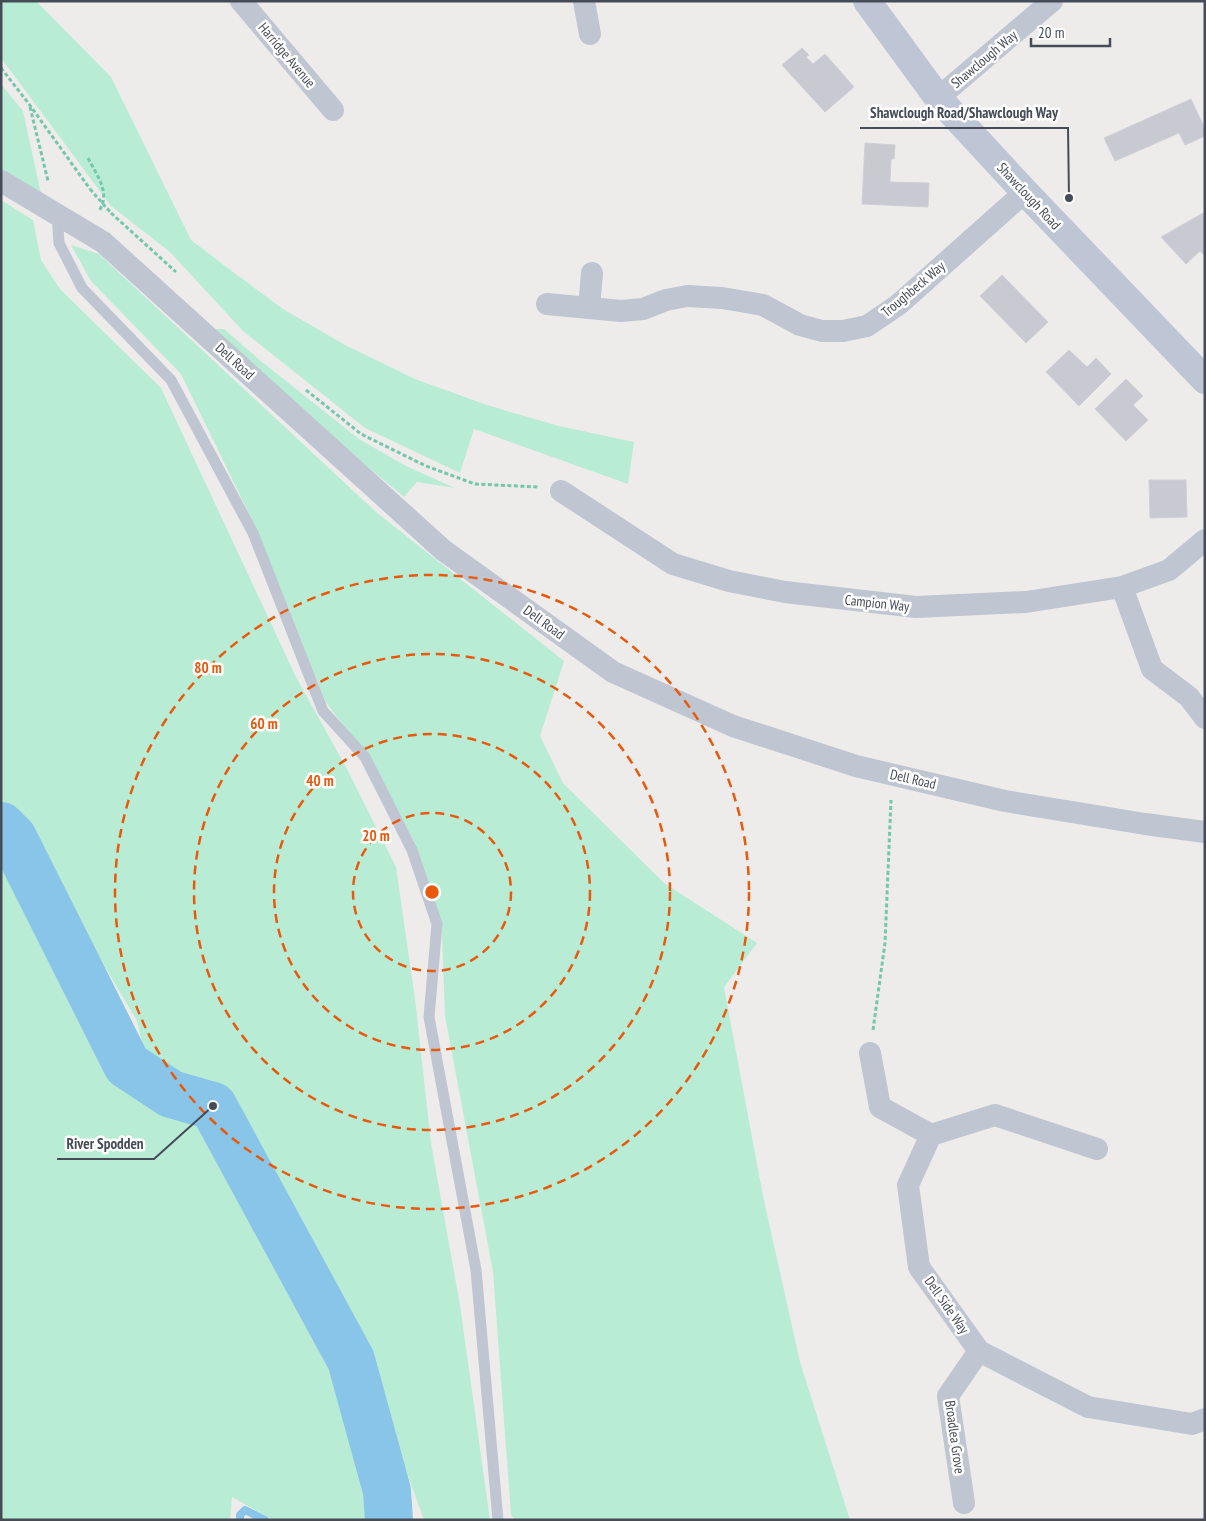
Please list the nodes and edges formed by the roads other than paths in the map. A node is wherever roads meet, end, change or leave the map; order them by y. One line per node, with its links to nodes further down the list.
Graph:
1 (241, 1): 7 (street, Harridge Avenue)
2 (584, 1): 5 (street)
3 (867, 1): 6 (main road, Shawclough Road)
4 (1052, 1): 6 (street, Shawclough Way)
5 (590, 34)
6 (938, 98): 9 (main road, Shawclough Road)
7 (333, 110)
8 (1, 181): 10 (street, Dell Road)
9 (1025, 192): 13 (street, Troughbeck Way); 14 (main road, Shawclough Road)
10 (57, 214): 19 (street, Dell Road); 26 (lane)
11 (592, 273): 13 (street)
12 (548, 304): 13 (street, Troughbeck Way)
13 (589, 308)
14 (1205, 380)
15 (561, 491): 17 (street, Campion Way)
16 (1205, 540): 17 (street, Campion Way)
17 (1122, 587): 18 (street)
18 (1205, 718)
19 (1205, 832)
20 (870, 1053): 21 (street)
21 (931, 1135): 22 (street); 23 (street, Dell Side Way)
22 (1096, 1149)
23 (979, 1351): 24 (street, Dell Side Way); 25 (street, Broadlea Grove)
24 (1205, 1419)
25 (964, 1502)
26 (498, 1520)

